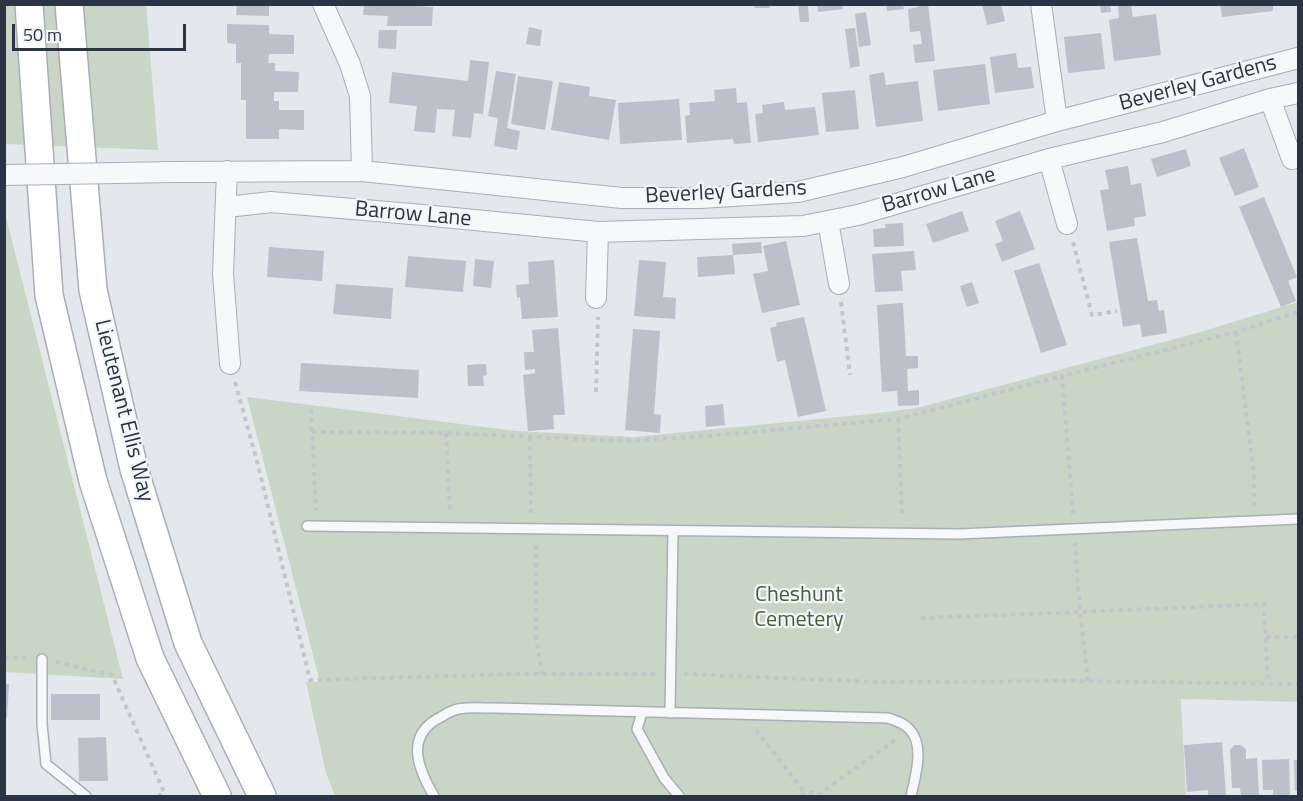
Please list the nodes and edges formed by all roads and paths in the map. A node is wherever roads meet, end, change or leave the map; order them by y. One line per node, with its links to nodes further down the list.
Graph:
1 (29, 4): 56 (main road, Lieutenant Ellis Way)
2 (69, 4): 57 (main road, Lieutenant Ellis Way)
3 (323, 4): 12 (street)
4 (1041, 4): 8 (street)
5 (1299, 58): 8 (street, Beverley Gardens)
6 (1299, 93): 7 (street, Barrow Lane)
7 (1270, 99): 9 (street, Barrow Lane); 10 (street)
8 (1058, 121): 12 (street, Beverley Gardens)
9 (1049, 159): 15 (street, Barrow Lane); 16 (street)
10 (1292, 159)
11 (227, 171): 12 (street, Beverley Gardens); 13 (street, Beverley Gardens, bridge); 14 (street)
12 (362, 171)
13 (4, 176)
14 (227, 207): 17 (street, Barrow Lane); 23 (street)
15 (828, 221): 17 (street, Barrow Lane); 18 (street)
16 (1067, 224): 20 (path)
17 (598, 232): 19 (street)
18 (838, 284): 24 (path)
19 (596, 298): 26 (path)
20 (1117, 311)
21 (1299, 312): 22 (path)
22 (1236, 332): 25 (path); 33 (path)
23 (230, 364)
24 (850, 375)
25 (1062, 376): 28 (path); 37 (path)
26 (596, 392)
27 (311, 409): 29 (path)
28 (898, 419): 31 (path); 39 (path)
29 (312, 432): 30 (path); 34 (path)
30 (446, 433): 31 (path); 35 (path)
31 (530, 436): 36 (path)
32 (1299, 519): 33 (lane)
33 (1255, 522): 37 (lane)
34 (312, 527): 35 (lane)
35 (451, 528): 36 (lane)
36 (534, 529): 38 (lane); 46 (path)
37 (1074, 529): 39 (lane); 40 (path)
38 (673, 532): 39 (lane); 50 (lane)
39 (903, 533)
40 (1080, 612): 41 (path); 42 (path); 47 (path)
41 (921, 618)
42 (1266, 637): 43 (path); 48 (path)
43 (1299, 637)
44 (4, 657): 45 (path)
45 (42, 659): 54 (lane); 55 (path)
46 (542, 674)
47 (1088, 681)
48 (1268, 684)
49 (642, 712): 50 (lane); 58 (lane); 59 (lane)
50 (670, 713): 51 (lane)
51 (745, 715): 52 (lane); 53 (path)
52 (910, 730): 60 (path); 61 (lane)
53 (803, 795): 60 (path)
54 (86, 796)
55 (159, 796)
56 (217, 796)
57 (261, 796)
58 (434, 796)
59 (679, 796)
60 (818, 796)
61 (911, 796)

